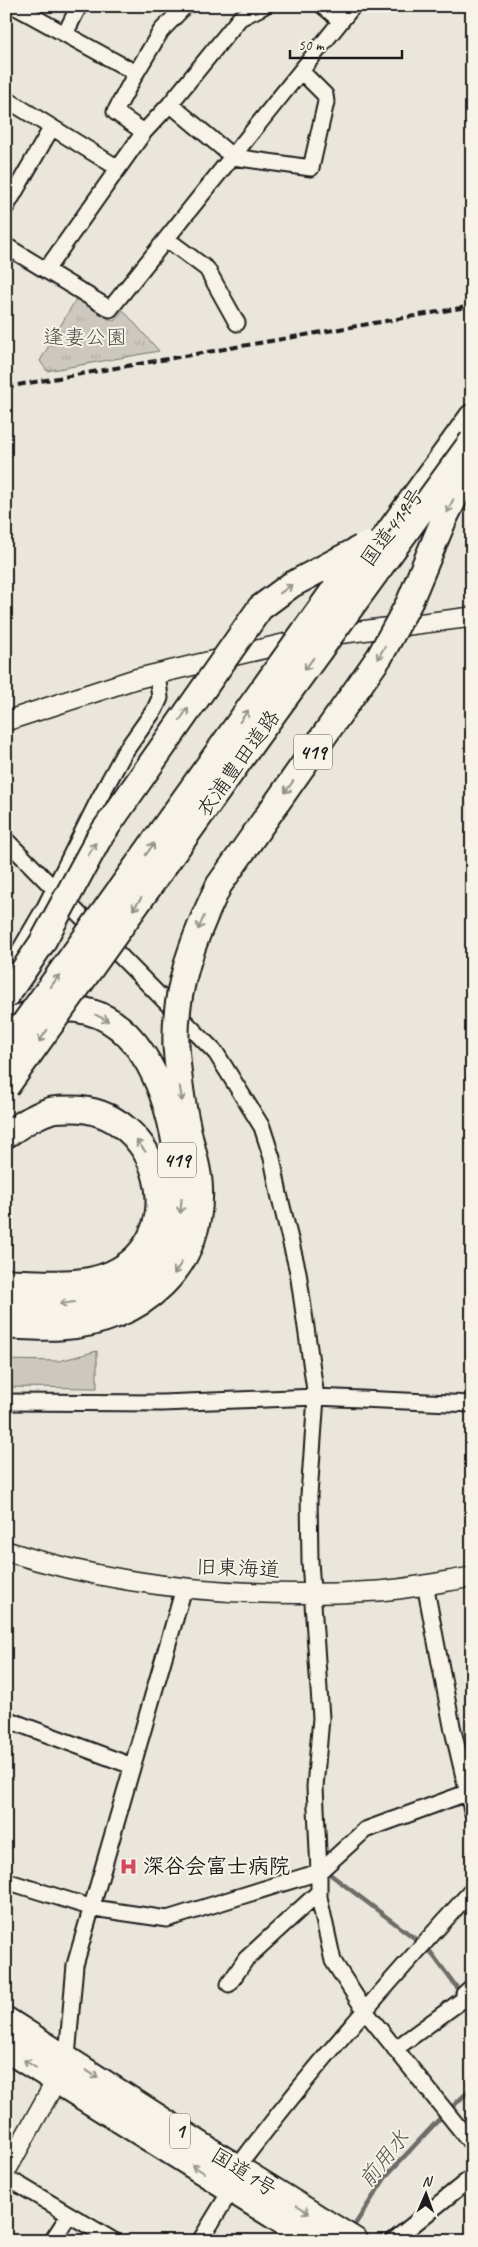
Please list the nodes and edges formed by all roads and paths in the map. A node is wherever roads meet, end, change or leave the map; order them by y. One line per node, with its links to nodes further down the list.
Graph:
1 (14, 6): 8 (street)
2 (79, 6): 8 (street)
3 (185, 6): 10 (street)
4 (264, 6): 12 (street)
5 (322, 6): 7 (street)
6 (353, 6): 7 (street)
7 (341, 21): 9 (street)
8 (65, 34): 10 (street)
9 (301, 71): 15 (street); 15 (street)
10 (136, 73): 14 (street)
11 (6, 99): 13 (street)
12 (170, 104): 14 (street); 15 (street)
13 (52, 126): 16 (street); 17 (street)
14 (144, 132): 16 (street)
15 (232, 157): 18 (street)
16 (118, 168): 20 (street)
17 (6, 207)
18 (168, 240): 20 (street); 21 (street)
19 (6, 246): 20 (street)
20 (46, 270)
21 (237, 322)
22 (472, 398): 26 (highway, 衣浦豊田道路)
23 (472, 417): 28 (highway, 国道419号)
24 (472, 441): 37 (highway, 衣浦豊田道路 / 419, one-way to 37, bridge)
25 (472, 463): 41 (highway, 419, one-way to 41, bridge)
26 (366, 545): 34 (highway, 衣浦豊田道路, one-way to 26, bridge); 36 (highway, 衣浦豊田道路, one-way to 26, bridge)
27 (472, 617): 28 (street)
28 (313, 637): 29 (street)
29 (157, 673): 30 (street); 32 (street)
30 (6, 721)
31 (6, 840): 32 (street)
32 (54, 889): 33 (street); 42 (street)
33 (6, 974)
34 (6, 996)
35 (6, 1026): 40 (highway, 419, one-way to 40)
36 (6, 1048)
37 (6, 1088)
38 (6, 1136): 39 (highway, 419, one-way to 38)
39 (6, 1282)
40 (6, 1305)
41 (6, 1326)
42 (316, 1397): 43 (street); 44 (street); 49 (street)
43 (6, 1402)
44 (472, 1404)
45 (6, 1551): 48 (street, 旧東海道)
46 (472, 1577): 47 (street, 旧東海道)
47 (425, 1584): 49 (street, 旧東海道); 52 (street)
48 (184, 1588): 49 (street, 旧東海道); 51 (street)
49 (313, 1594): 54 (street)
50 (6, 1719): 51 (street)
51 (132, 1766): 58 (street)
52 (470, 1792): 53 (street); 54 (street)
53 (472, 1811)
54 (319, 1872): 57 (street); 58 (street)
55 (6, 1881): 58 (street)
56 (472, 1890): 61 (street)
57 (319, 1892): 59 (street); 61 (street)
58 (92, 1908): 65 (street)
59 (229, 1984)
60 (467, 1997): 64 (street)
61 (365, 2010): 64 (street); 70 (street)
62 (6, 2020): 65 (highway, 国道1号 / 1)
63 (6, 2049): 66 (highway, 国道1号 / 1, one-way to 63)
64 (395, 2049): 67 (street)
65 (67, 2057): 66 (street); 70 (highway, 国道1号 / 1, one-way to 70)
66 (57, 2080): 68 (street); 70 (highway, 国道1号 / 1, one-way to 66)
67 (472, 2144)
68 (6, 2171)
69 (472, 2177): 78 (street)
70 (234, 2179): 75 (street); 76 (highway, 国道1号 / 1); 77 (highway, 国道1号 / 1, one-way to 77)
71 (6, 2181): 72 (street)
72 (69, 2215): 73 (street); 74 (street)
73 (52, 2241)
74 (114, 2241)
75 (200, 2241)
76 (314, 2241)
77 (355, 2241)
78 (393, 2241)

